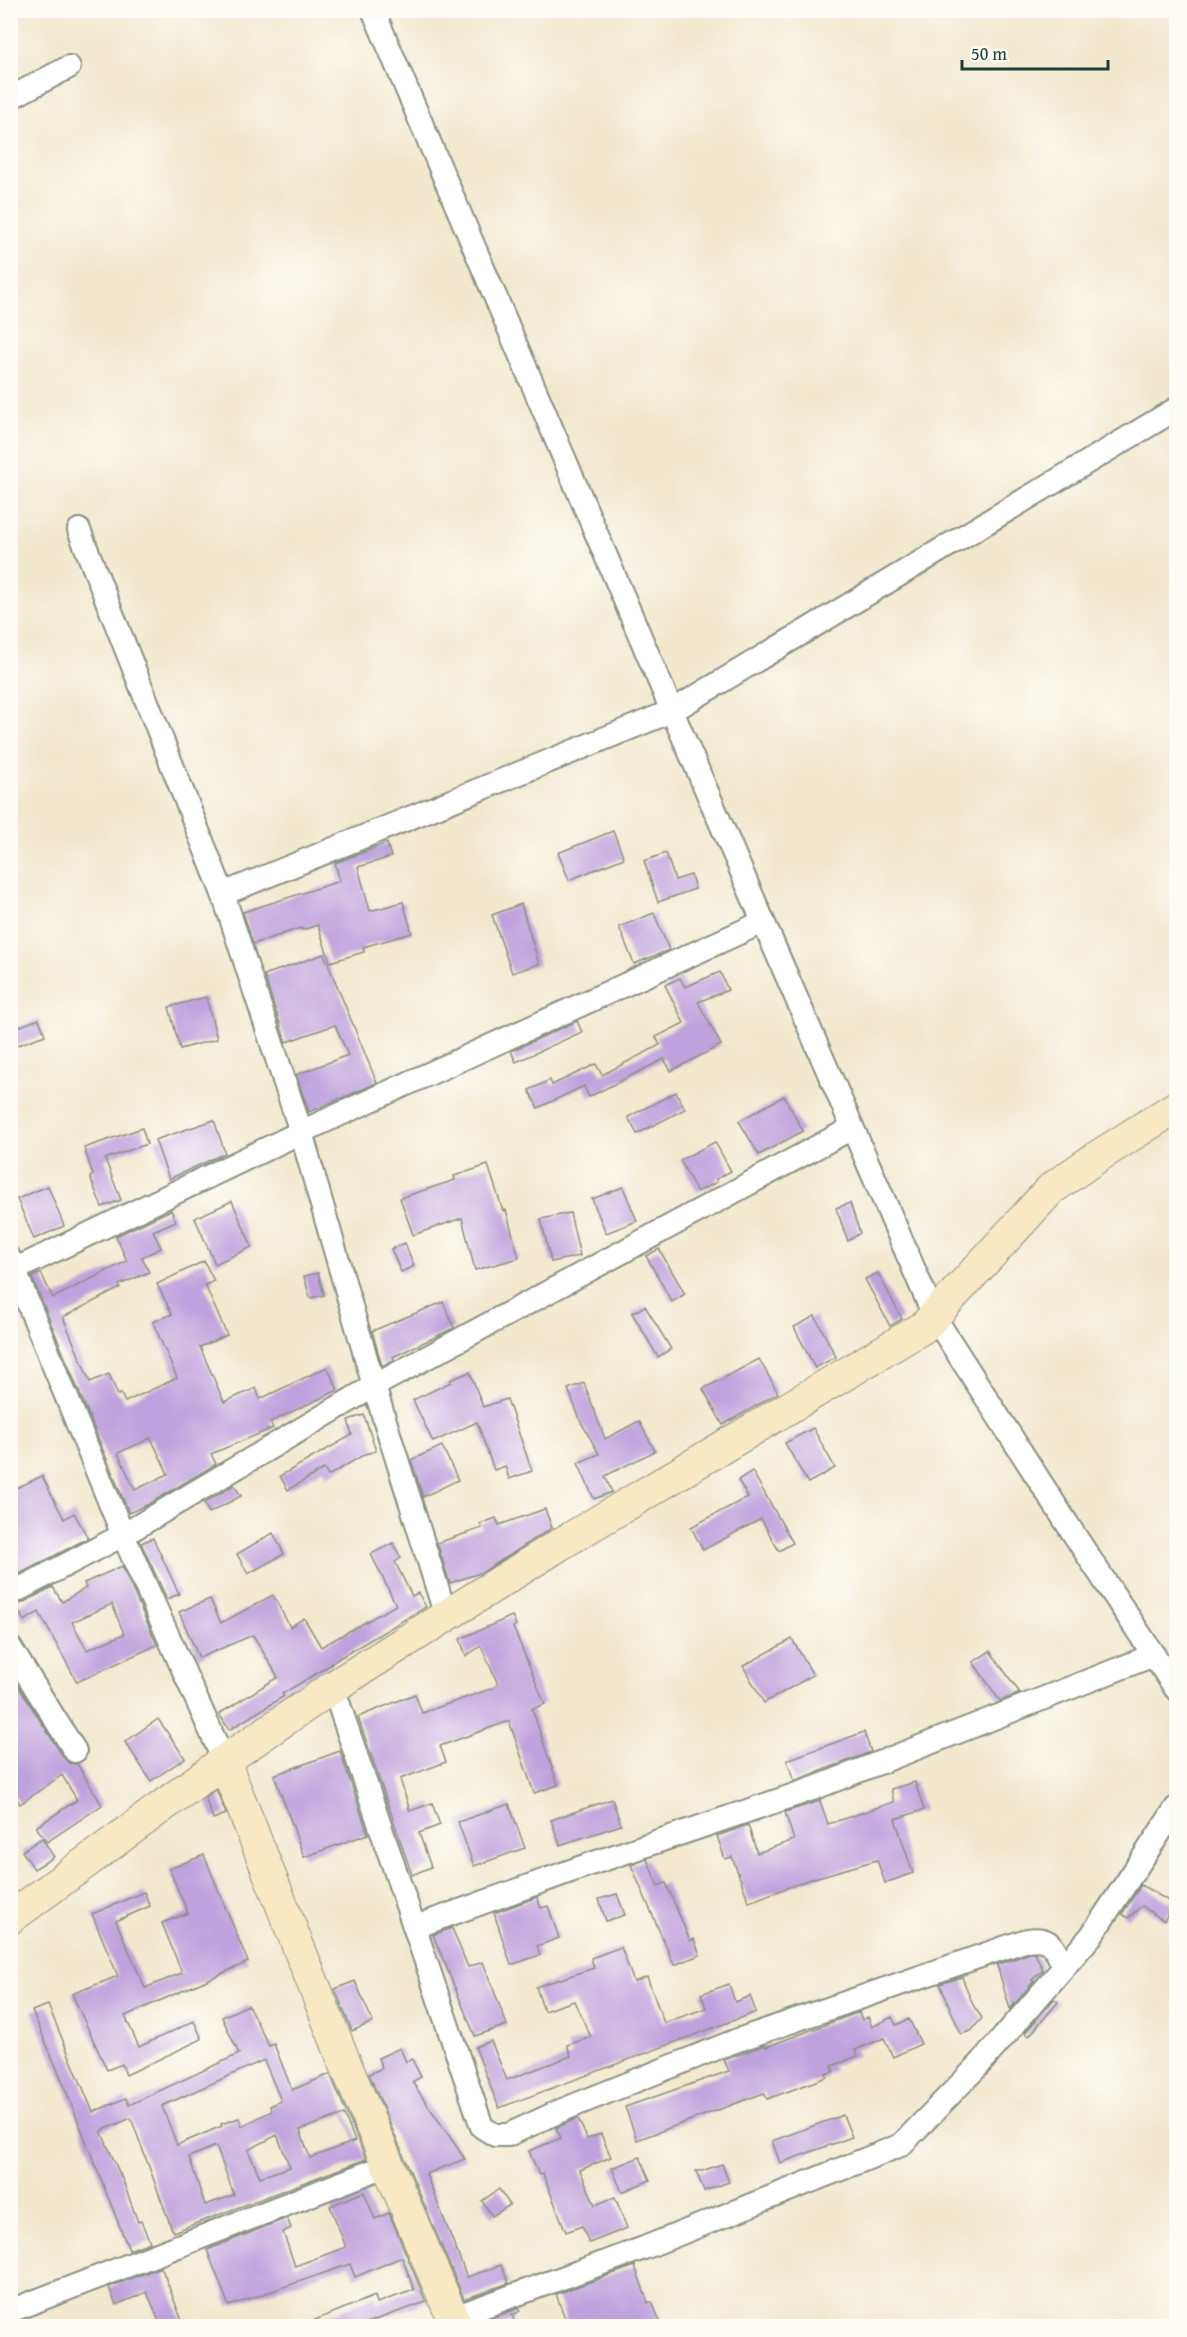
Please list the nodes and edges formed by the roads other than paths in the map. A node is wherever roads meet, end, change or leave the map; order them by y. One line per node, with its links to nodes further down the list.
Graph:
1 (373, 10): 6 (street)
2 (69, 67): 3 (street)
3 (10, 98)
4 (1176, 408): 6 (street)
5 (79, 530): 7 (street)
6 (672, 711): 7 (street); 8 (street)
7 (223, 894): 11 (street)
8 (763, 922): 10 (street); 11 (street)
9 (1176, 1107): 13 (street)
10 (852, 1128): 13 (street); 14 (street)
11 (301, 1132): 12 (street); 14 (street)
12 (12, 1267): 15 (street)
13 (935, 1318): 17 (street); 19 (street)
14 (374, 1386): 15 (street); 17 (street)
15 (123, 1535): 16 (street); 23 (street)
16 (10, 1594)
17 (446, 1616): 20 (street)
18 (10, 1647): 22 (street)
19 (1154, 1655): 21 (street); 26 (street)
20 (333, 1687): 23 (street); 26 (street)
21 (1176, 1689)
22 (75, 1751)
23 (224, 1761): 25 (street); 28 (street)
24 (1176, 1808): 27 (street)
25 (10, 1918)
26 (415, 1927): 27 (street)
27 (1065, 1966): 30 (street)
28 (388, 2165): 29 (street); 30 (street)
29 (10, 2311)
30 (454, 2322)

